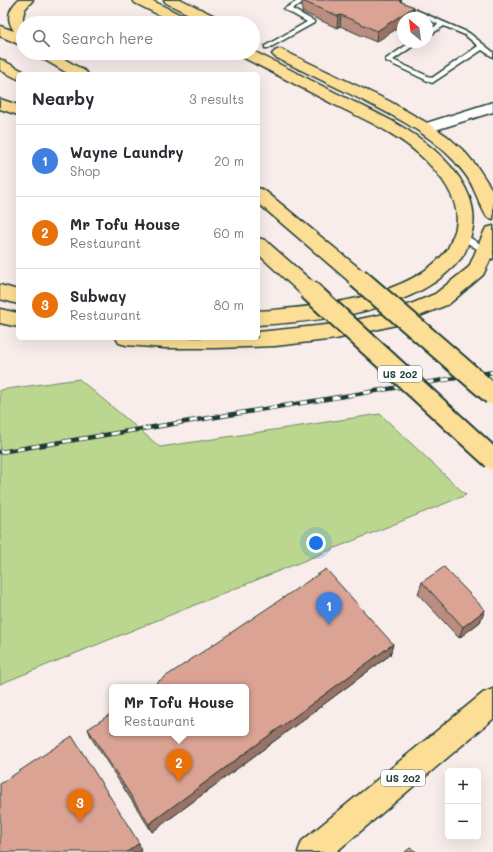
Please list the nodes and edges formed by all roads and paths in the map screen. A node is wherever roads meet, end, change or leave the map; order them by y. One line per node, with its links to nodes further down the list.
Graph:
1 (26, 0): 8 (main road)
2 (140, 0): 6 (main road)
3 (172, 0): 7 (main road)
4 (304, 0): 13 (lane)
5 (388, 0): 9 (lane)
6 (172, 16)
7 (204, 16)
8 (16, 23)
9 (443, 24): 11 (lane); 14 (lane)
10 (0, 30): 12 (main road)
11 (433, 30)
12 (16, 38)
13 (260, 44): 27 (main road)
14 (482, 46): 15 (lane); 16 (lane)
15 (407, 48)
16 (493, 55)
17 (55, 60): 21 (main road)
18 (58, 60): 21 (main road)
19 (259, 60): 31 (main road)
20 (0, 64): 23 (main road)
21 (64, 65): 22 (main road)
22 (76, 72)
23 (16, 73)
24 (0, 104): 26 (main road)
25 (493, 107): 27 (street)
26 (16, 109)
27 (426, 128): 29 (main road)
28 (260, 196): 42 (main road, bridge)
29 (493, 213)
30 (493, 232): 33 (main road)
31 (464, 237): 33 (lane); 37 (main road)
32 (260, 246): 43 (main road, US 202, bridge)
33 (491, 254): 41 (main road)
34 (0, 292): 35 (main road)
35 (16, 296)
36 (0, 316): 38 (main road)
37 (260, 318)
38 (16, 320)
39 (162, 340): 40 (main road)
40 (248, 340)
41 (260, 340)
42 (493, 396)
43 (493, 459)
44 (493, 702): 45 (main road, US 202)
45 (313, 852)

